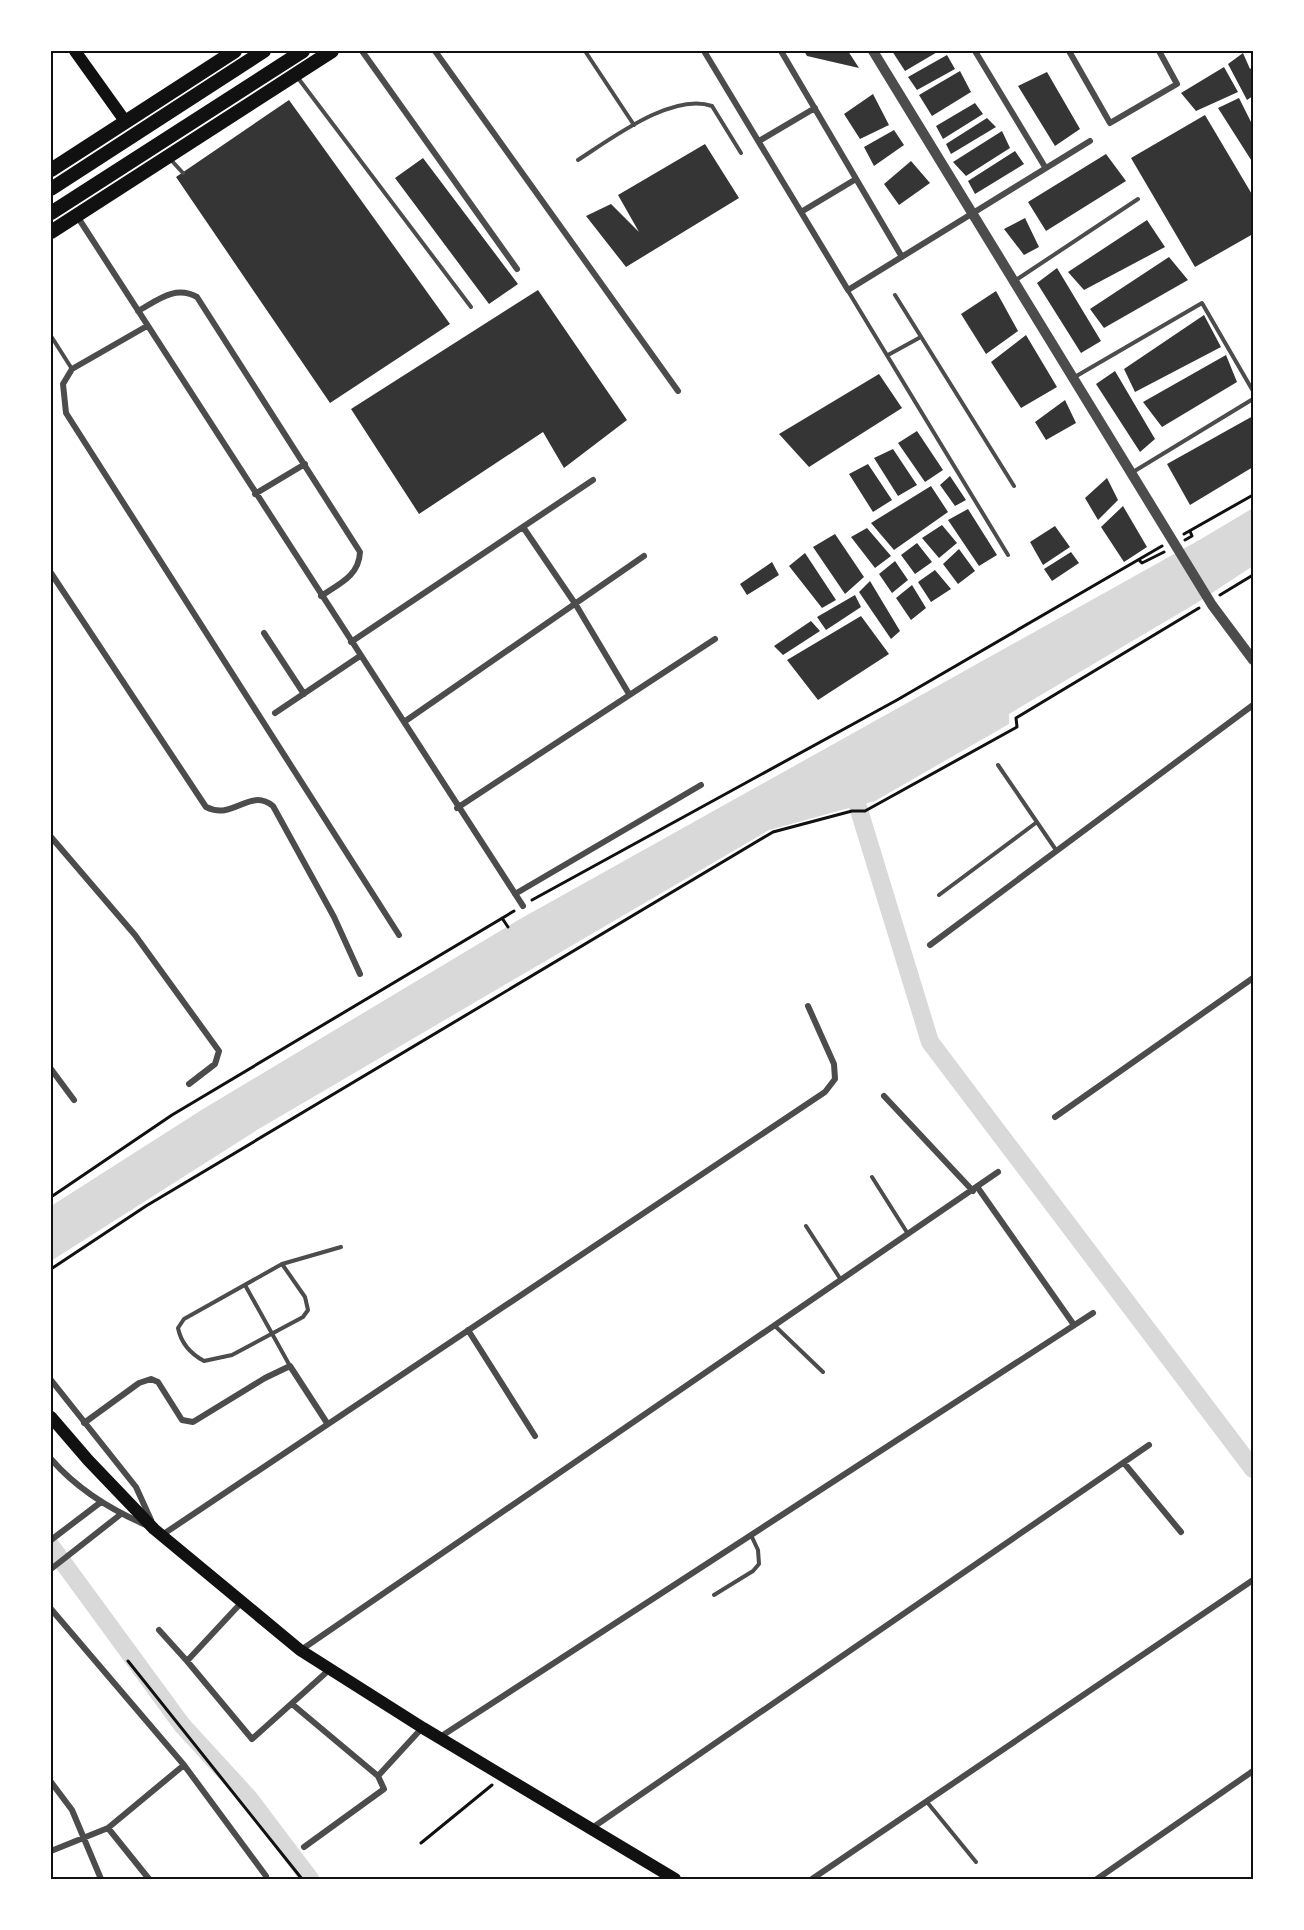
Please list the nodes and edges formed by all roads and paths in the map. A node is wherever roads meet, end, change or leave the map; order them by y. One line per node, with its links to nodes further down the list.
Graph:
1 (75, 51): 17 (main road)
2 (235, 51): 17 (main road)
3 (264, 51): 28 (main road)
4 (303, 51): 31 (main road)
5 (332, 51): 15 (main road)
6 (363, 51): 36 (street)
7 (435, 51): 48 (street)
8 (585, 51): 18 (lane)
9 (704, 51): 19 (street)
10 (781, 51): 16 (street)
11 (873, 51): 32 (street)
12 (975, 51): 24 (street)
13 (1069, 51): 14 (street)
14 (1159, 51)
15 (296, 74): 22 (main road); 40 (lane)
16 (815, 108): 19 (street); 27 (street)
17 (125, 121): 22 (main road); 25 (main road)
18 (634, 125): 21 (lane); 23 (lane)
19 (759, 141): 30 (street)
20 (1090, 141): 24 (street)
21 (741, 153)
22 (168, 157): 26 (lane); 33 (main road)
23 (578, 160)
24 (1045, 167): 32 (street)
25 (51, 170)
26 (183, 173)
27 (856, 179): 30 (street); 35 (street)
28 (51, 189)
29 (1138, 199): 37 (lane)
30 (801, 212): 38 (street)
31 (51, 213)
32 (970, 214): 35 (street); 37 (street)
33 (76, 216): 34 (main road); 41 (street)
34 (51, 232)
35 (902, 257): 38 (street)
36 (517, 269)
37 (1013, 282): 47 (street)
38 (848, 290): 45 (lane)
39 (895, 295): 44 (lane)
40 (471, 307)
41 (138, 311): 42 (street); 51 (street)
42 (147, 326): 46 (street); 55 (street)
43 (51, 336): 46 (lane)
44 (919, 338): 45 (lane); 54 (lane)
45 (888, 356): 60 (lane)
46 (72, 369): 91 (street)
47 (1072, 378): 49 (lane); 52 (street)
48 (678, 391)
49 (1253, 391)
50 (1253, 399): 52 (lane)
51 (305, 464): 55 (street); 65 (street)
52 (1131, 473): 58 (street)
53 (593, 480): 57 (street)
54 (1014, 486)
55 (255, 494): 65 (street)
56 (1253, 495): 58 (path)
57 (524, 527): 66 (street); 72 (street)
58 (1179, 541): 62 (path); 68 (street)
59 (1164, 545): 62 (path)
60 (1008, 555)
61 (644, 556): 66 (street)
62 (1139, 559): 88 (path)
63 (51, 573): 93 (street)
64 (1253, 575): 68 (path)
65 (321, 596): 72 (street)
66 (576, 605): 76 (street); 79 (street)
67 (1200, 607): 69 (path)
68 (1213, 607): 69 (path); 74 (street)
69 (1180, 619): 109 (path)
70 (264, 633): 75 (street)
71 (715, 639): 76 (street)
72 (351, 642): 73 (street)
73 (360, 656): 75 (street); 79 (street)
74 (1253, 660)
75 (304, 693): 78 (street)
76 (629, 694): 82 (street)
77 (1253, 705): 85 (street)
78 (275, 713)
79 (404, 722): 82 (street)
80 (998, 765): 83 (lane)
81 (701, 785): 86 (street)
82 (457, 808): 86 (street)
83 (1037, 822): 85 (lane); 87 (lane)
84 (51, 837): 97 (street)
85 (1056, 851): 92 (street)
86 (515, 894): 88 (street)
87 (939, 896)
88 (523, 906): 89 (path)
89 (502, 918): 90 (path); 104 (path)
90 (507, 927)
91 (399, 935)
92 (930, 945)
93 (360, 974)
94 (1253, 978): 100 (street)
95 (808, 1006): 115 (street)
96 (51, 1068): 99 (street)
97 (189, 1084)
98 (884, 1096): 103 (street)
99 (74, 1100)
100 (1055, 1117)
101 (998, 1172): 103 (street)
102 (872, 1177): 106 (lane)
103 (975, 1189): 106 (street); 113 (street)
104 (51, 1197)
105 (806, 1226): 110 (lane)
106 (908, 1235): 110 (street)
107 (341, 1247): 108 (lane)
108 (282, 1264): 111 (lane); 116 (lane)
109 (51, 1269)
110 (842, 1281): 114 (street)
111 (245, 1285): 116 (lane); 116 (lane)
112 (1093, 1312): 113 (street)
113 (1074, 1325): 131 (street)
114 (775, 1326): 118 (lane); 139 (street)
115 (468, 1330): 122 (street); 123 (street)
116 (273, 1335): 117 (lane)
117 (290, 1366): 121 (street); 122 (street)
118 (822, 1372)
119 (51, 1380): 121 (street)
120 (51, 1417): 129 (main road)
121 (84, 1423): 129 (street)
122 (327, 1423): 129 (street)
123 (535, 1436)
124 (1149, 1445): 126 (street)
125 (51, 1459): 127 (street)
126 (1124, 1463): 130 (street); 153 (street)
127 (101, 1502): 128 (street); 132 (street)
128 (121, 1514): 129 (street); 133 (street)
129 (158, 1532): 136 (main road)
130 (1181, 1532)
131 (751, 1535): 135 (lane); 145 (street)
132 (51, 1540)
133 (51, 1569)
134 (1253, 1580): 151 (street)
135 (714, 1595)
136 (241, 1603): 139 (main road); 141 (street)
137 (51, 1609): 146 (street)
138 (159, 1630): 141 (street)
139 (300, 1650): 142 (main road)
140 (128, 1661): 162 (path)
141 (187, 1661): 143 (street)
142 (329, 1670): 143 (street); 144 (main road)
143 (292, 1704): 148 (street)
144 (423, 1728): 145 (main road); 148 (street)
145 (439, 1738): 149 (main road)
146 (184, 1765): 152 (street); 159 (street)
147 (1253, 1770): 165 (street)
148 (378, 1776): 156 (street)
149 (502, 1776): 153 (main road); 155 (path)
150 (51, 1782): 154 (street)
151 (927, 1802): 158 (lane); 164 (street)
152 (108, 1828): 154 (street); 161 (street)
153 (591, 1829): 163 (main road)
154 (85, 1838): 157 (street); 160 (street)
155 (421, 1843)
156 (304, 1847)
157 (51, 1851)
158 (976, 1862)
159 (266, 1876)
160 (101, 1879)
161 (149, 1879)
162 (302, 1879)
163 (675, 1879)
164 (812, 1879)
165 (1097, 1879)

